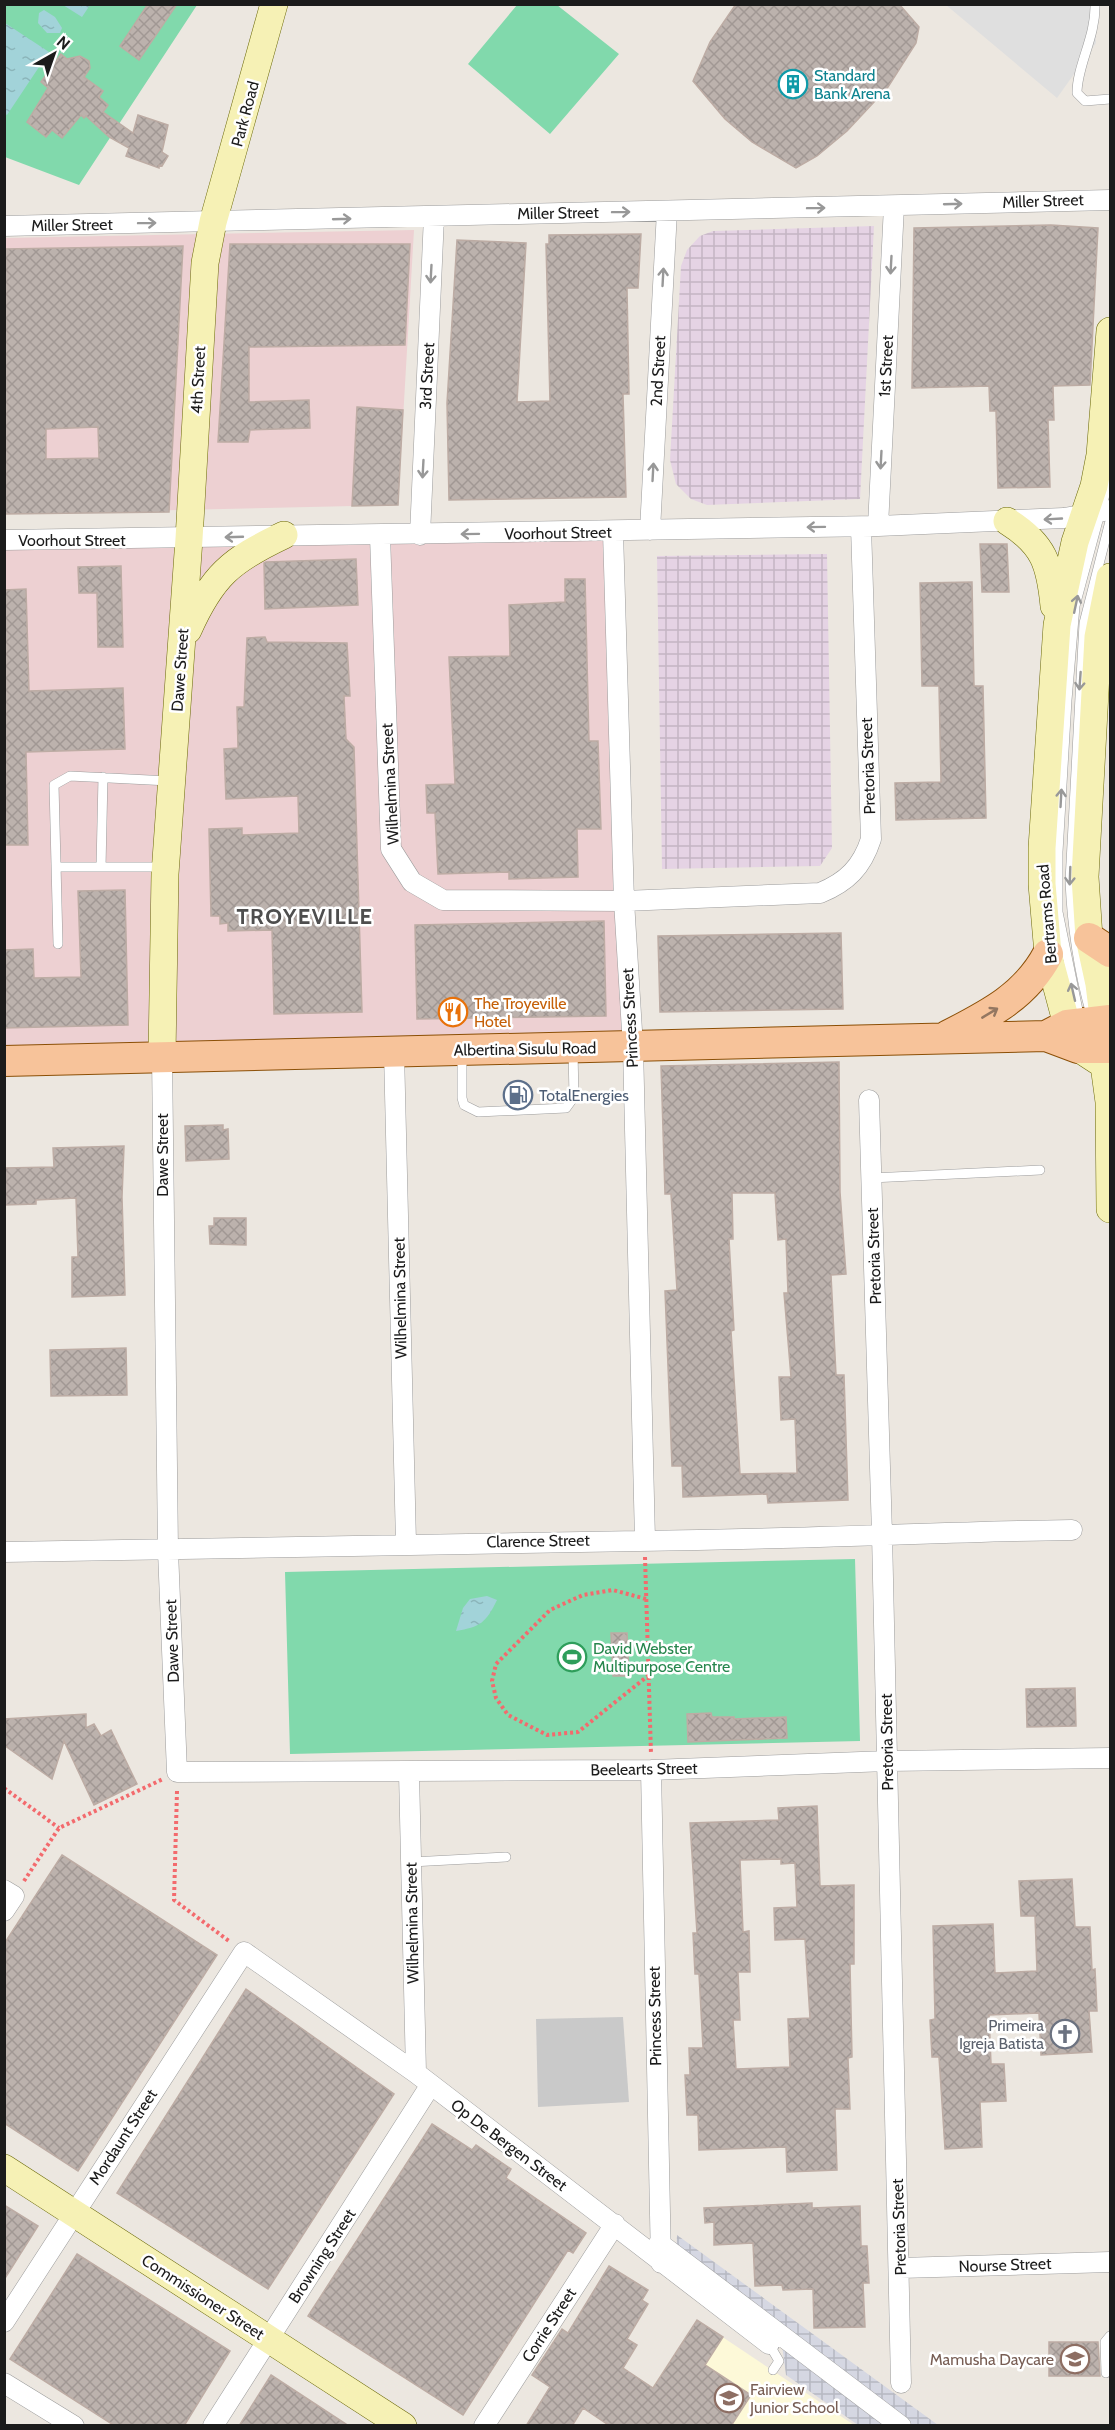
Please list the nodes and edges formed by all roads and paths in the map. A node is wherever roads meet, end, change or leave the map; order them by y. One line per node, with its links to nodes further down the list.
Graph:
1 (274, 4): 8 (main road, Park Road)
2 (1095, 4): 3 (lane)
3 (1110, 99)
4 (1110, 200): 5 (street, Miller Street, one-way to 4)
5 (894, 206): 6 (street, Miller Street, one-way to 5); 14 (street, 1st Street, one-way to 14)
6 (667, 211): 7 (street, Miller Street, one-way to 6); 15 (street, 2nd Street, one-way to 6)
7 (434, 216): 8 (street, Miller Street, one-way to 7); 18 (street, 3rd Street, one-way to 18)
8 (213, 222): 9 (street, Miller Street, one-way to 8); 20 (main road, 4th Street)
9 (4, 226)
10 (1110, 331): 12 (main road, Bertrams Road)
11 (1110, 476): 12 (lane)
12 (1102, 514): 13 (street, Voorhout Street, one-way to 13); 23 (main road, Bertrams Road); 35 (lane)
13 (1007, 521): 14 (street, Voorhout Street); 23 (main road)
14 (869, 526): 15 (street, Voorhout Street, one-way to 15); 31 (street, Pretoria Street)
15 (650, 530): 16 (street, Voorhout Street)
16 (613, 531): 18 (street, Voorhout Street, one-way to 18); 31 (street, Princess Street)
17 (284, 535): 19 (street, Voorhout Street); 20 (street, Voorhout Street, one-way to 20); 24 (main road)
18 (420, 535): 19 (street, Voorhout Street)
19 (381, 536): 31 (street, Wilhelmina Street)
20 (189, 539): 21 (street, Voorhout Street); 24 (main road, Dawe Street)
21 (4, 540)
22 (1110, 577): 25 (main road)
23 (1057, 625): 34 (main road, Bertrams Road)
24 (182, 643): 27 (main road, Dawe Street)
25 (1103, 707): 33 (main road)
26 (103, 777): 27 (lane); 28 (lane); 29 (lane)
27 (171, 781): 30 (main road, Dawe Street)
28 (57, 867): 29 (lane); 32 (lane)
29 (101, 867): 30 (lane)
30 (166, 867): 41 (main road, Dawe Street)
31 (624, 901): 37 (street, Princess Street)
32 (58, 944)
33 (1100, 945): 35 (main road)
34 (1048, 954): 35 (main road, Bertrams Road); 36 (main road, one-way to 34)
35 (1090, 1037): 36 (main road, Albertina Sisulu Road); 44 (main road)
36 (939, 1040): 37 (main road, Albertina Sisulu Road)
37 (633, 1047): 38 (main road, Albertina Sisulu Road); 50 (street, Princess Street)
38 (573, 1048): 39 (main road, Albertina Sisulu Road); 39 (lane)
39 (462, 1050): 40 (main road, Albertina Sisulu Road)
40 (394, 1052): 41 (main road, Albertina Sisulu Road); 51 (street, Wilhelmina Street)
41 (162, 1055): 42 (main road, Albertina Sisulu Road); 52 (street, Dawe Street)
42 (4, 1060)
43 (869, 1100): 46 (street, Pretoria Street)
44 (1110, 1102): 47 (main road)
45 (1040, 1170): 46 (lane)
46 (871, 1178): 49 (street, Pretoria Street)
47 (1110, 1209)
48 (1072, 1530): 49 (street, Clarence Street)
49 (882, 1534): 50 (street, Clarence Street); 57 (street, Pretoria Street)
50 (645, 1540): 51 (street, Clarence Street); 54 (path)
51 (406, 1543): 52 (street, Clarence Street)
52 (168, 1551): 53 (street, Clarence Street); 59 (street, Dawe Street)
53 (4, 1552)
54 (646, 1599): 55 (path); 55 (path)
55 (649, 1676): 58 (path)
56 (1110, 1758): 57 (street, Beelearts Street)
57 (888, 1761): 58 (street, Beelearts Street); 73 (street, Pretoria Street)
58 (651, 1770): 60 (street, Beelearts Street); 71 (street, Princess Street)
59 (177, 1772): 60 (street, Beelearts Street); 62 (path); 66 (path)
60 (410, 1773): 64 (street, Wilhelmina Street)
61 (4, 1788): 62 (path)
62 (59, 1828): 65 (path)
63 (506, 1857): 64 (lane)
64 (411, 1862): 67 (street, Wilhelmina Street)
65 (8, 1899)
66 (244, 1952): 67 (street, Op De Bergen Street); 69 (street, Mordaunt Street)
67 (423, 2079): 70 (street, Op De Bergen Street); 76 (street, Browning Street)
68 (4, 2168): 69 (main road, Commissioner Street)
69 (74, 2212): 74 (street, Mordaunt Street); 76 (main road, Commissioner Street)
70 (615, 2224): 71 (street, Op De Bergen Street); 85 (street, Corrie Street)
71 (660, 2253): 77 (street, Op De Bergen Street); 86 (street)
72 (1110, 2262): 73 (street, Nourse Street)
73 (900, 2268): 81 (street, Pretoria Street)
74 (4, 2322)
75 (1110, 2336): 79 (lane)
76 (268, 2340): 83 (street, Browning Street); 84 (main road, Commissioner Street)
77 (769, 2344): 78 (lane)
78 (773, 2370)
79 (1106, 2373)
80 (4, 2383): 82 (street)
81 (901, 2383)
82 (74, 2426)
83 (213, 2426)
84 (403, 2426)
85 (484, 2426)
86 (901, 2426)

